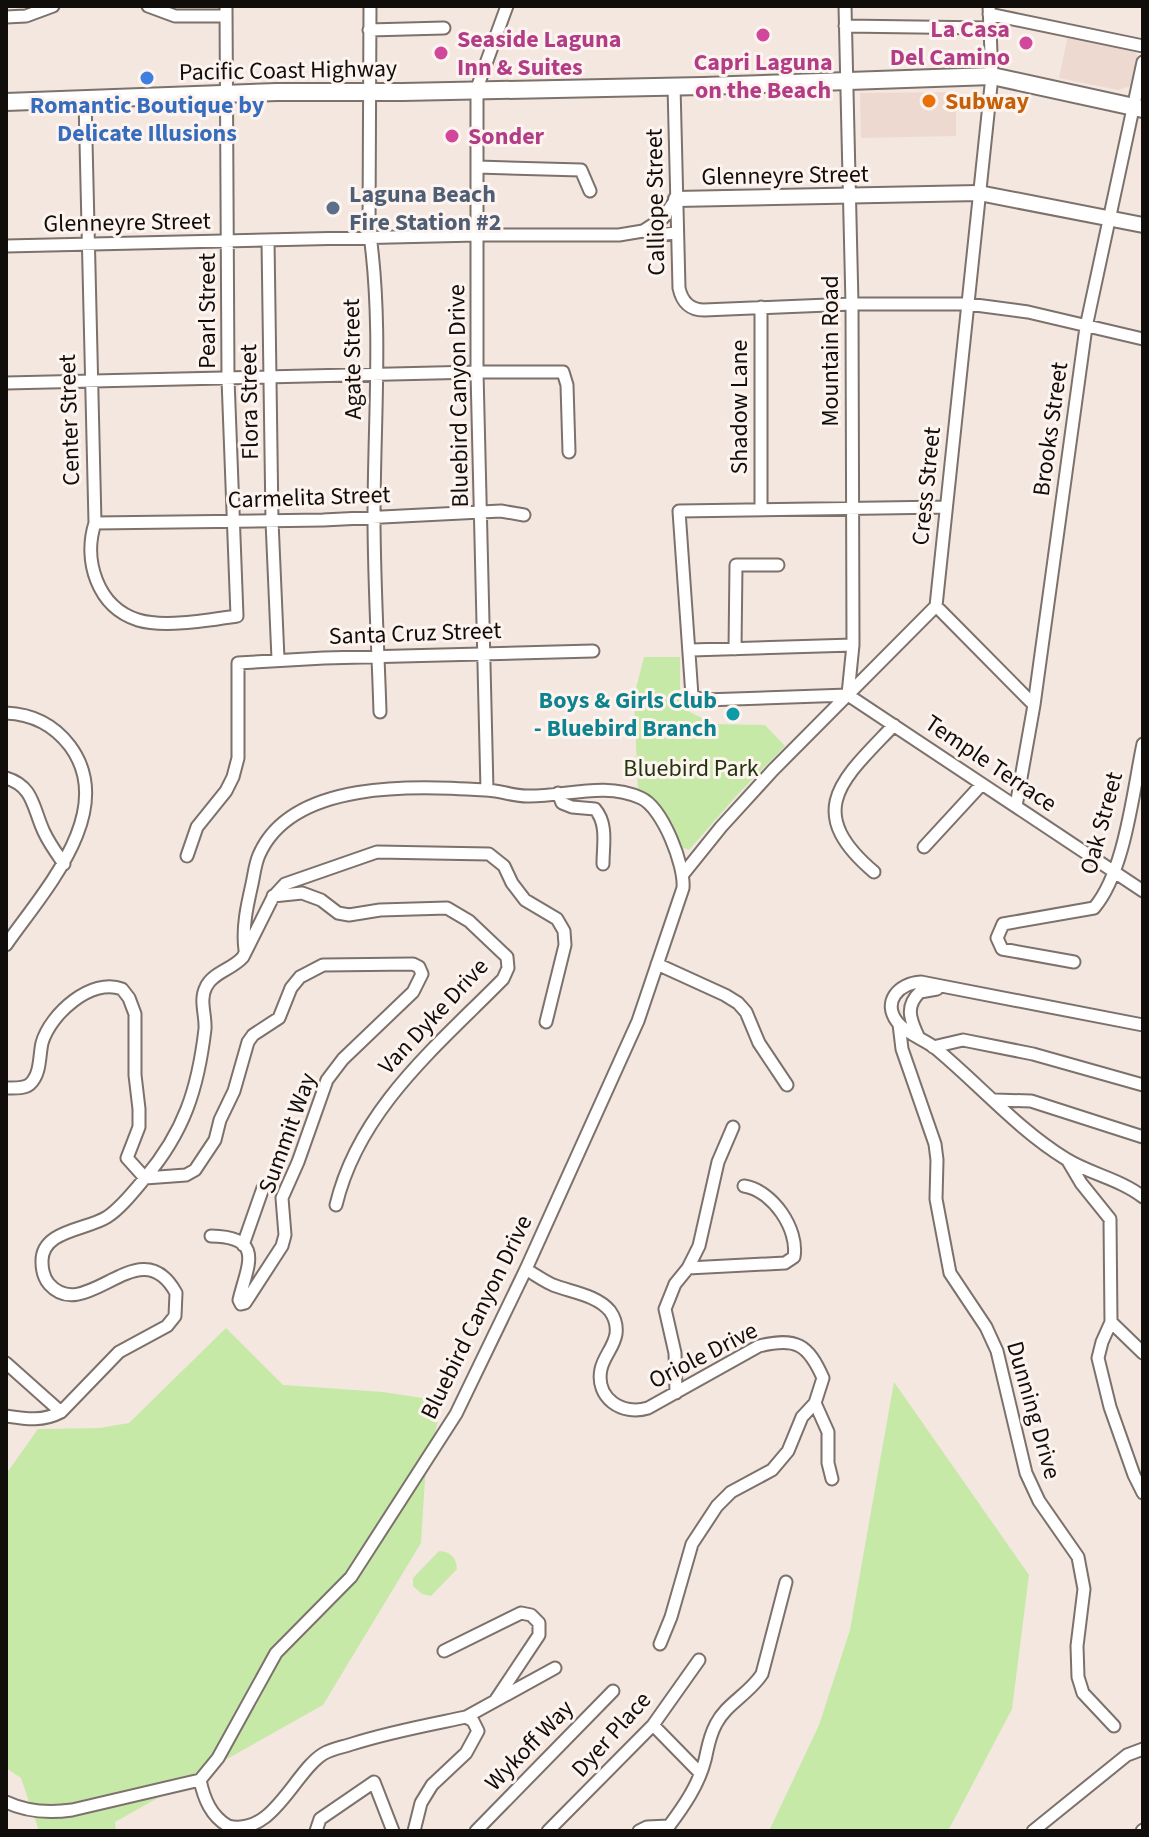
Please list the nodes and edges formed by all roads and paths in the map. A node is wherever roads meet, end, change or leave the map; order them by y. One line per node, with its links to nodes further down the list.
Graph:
1 (53, 6): 8 (street)
2 (148, 6): 7 (street)
3 (370, 6): 12 (street, Agate Street)
4 (507, 6): 18 (street, Bluebird Canyon Drive)
5 (845, 6): 9 (street, Mountain Road)
6 (989, 10): 11 (street, Cress Street); 13 (street)
7 (226, 11): 20 (street, Pearl Street)
8 (6, 17)
9 (845, 26): 11 (street); 16 (street, Mountain Road)
10 (444, 28): 12 (street)
11 (989, 28): 15 (street, Cress Street)
12 (369, 30): 19 (street, Agate Street)
13 (1143, 46)
14 (1143, 62): 23 (street, Brooks Street)
15 (992, 76): 16 (highway, Pacific Coast Highway); 23 (highway, Pacific Coast Highway); 26 (street, Cress Street)
16 (845, 79): 17 (highway, Pacific Coast Highway); 27 (street, Mountain Road)
17 (674, 86): 18 (highway, Pacific Coast Highway); 28 (street, Calliope Street)
18 (477, 88): 19 (highway, Pacific Coast Highway); 24 (street, Bluebird Canyon Drive)
19 (368, 92): 20 (highway, Pacific Coast Highway); 34 (street, Agate Street)
20 (225, 94): 21 (highway, Pacific Coast Highway); 36 (street, Pearl Street)
21 (85, 99): 22 (highway, Pacific Coast Highway); 37 (street, Center Street)
22 (6, 102)
23 (1138, 108): 29 (street, Brooks Street)
24 (477, 167): 25 (street); 33 (street, Bluebird Canyon Drive)
25 (590, 191)
26 (979, 193): 27 (main road, Glenneyre Street); 29 (main road, Glenneyre Street); 40 (street, Cress Street)
27 (849, 195): 28 (main road, Glenneyre Street); 39 (street, Mountain Road)
28 (676, 199): 31 (street, Glenneyre Street); 32 (street, Calliope Street)
29 (1108, 217): 30 (main road, Glenneyre Street); 42 (street, Brooks Street)
30 (1143, 225)
31 (643, 231): 32 (street); 33 (street, Glenneyre Street)
32 (677, 233): 41 (street, Calliope Street)
33 (477, 235): 34 (street, Glenneyre Street); 44 (street, Bluebird Canyon Drive)
34 (371, 239): 35 (street, Glenneyre Street); 45 (street, Agate Street)
35 (268, 240): 36 (street, Glenneyre Street); 46 (street, Flora Street)
36 (229, 242): 37 (street, Glenneyre Street); 47 (street, Pearl Street)
37 (88, 245): 38 (street, Glenneyre Street); 48 (street, Center Street)
38 (6, 246)
39 (852, 304): 40 (street); 41 (street); 53 (street, Mountain Road)
40 (968, 304): 42 (street); 51 (street, Cress Street)
41 (761, 307): 52 (street, Shadow Lane)
42 (1086, 327): 43 (street); 71 (street, Brooks Street)
43 (1143, 339)
44 (477, 372): 45 (street); 50 (street); 54 (street, Bluebird Canyon Drive)
45 (376, 375): 46 (street); 56 (street, Agate Street)
46 (271, 378): 47 (street); 57 (street, Flora Street)
47 (228, 379): 48 (street); 58 (street, Pearl Street)
48 (90, 382): 49 (street); 59 (street, Center Street)
49 (6, 383)
50 (569, 452)
51 (946, 507): 53 (street); 61 (street, Cress Street)
52 (761, 508): 53 (street); 65 (street)
53 (852, 509): 63 (street, Mountain Road)
54 (482, 512): 55 (street, Carmelita Street); 56 (street, Carmelita Street); 67 (street, Bluebird Canyon Drive)
55 (524, 515)
56 (374, 517): 57 (street, Carmelita Street); 68 (street, Agate Street)
57 (272, 521): 58 (street, Carmelita Street); 69 (street, Flora Street)
58 (233, 522): 59 (street, Carmelita Street); 62 (street, Pearl Street)
59 (95, 523): 62 (street, Center Street)
60 (778, 565): 64 (street)
61 (936, 606): 70 (street); 71 (street)
62 (237, 616)
63 (853, 645): 64 (street); 70 (street, Mountain Road)
64 (735, 649): 65 (street)
65 (691, 650): 70 (street)
66 (593, 651): 67 (street, Santa Cruz Street)
67 (484, 653): 68 (street, Santa Cruz Street); 78 (street, Bluebird Canyon Drive)
68 (379, 657): 69 (street, Santa Cruz Street); 72 (street, Agate Street)
69 (278, 659): 82 (street, Santa Cruz Street)
70 (848, 695): 74 (street, Temple Terrace); 87 (street)
71 (1034, 705): 80 (street, Brooks Street)
72 (380, 712)
73 (6, 713): 83 (street)
74 (894, 725): 77 (street, Temple Terrace); 85 (street, Temple Terrace)
75 (1143, 744): 86 (street, Oak Street)
76 (6, 778): 83 (street)
77 (982, 784): 80 (street, Temple Terrace); 81 (street)
78 (487, 790): 79 (street); 91 (street)
79 (558, 793): 84 (street); 87 (street)
80 (1016, 806): 86 (street, Temple Terrace)
81 (924, 847)
82 (187, 856)
83 (64, 864): 90 (street)
84 (603, 864)
85 (874, 872)
86 (1115, 872): 88 (street, Temple Terrace); 92 (street, Oak Street)
87 (684, 873): 93 (street, Bluebird Canyon Drive)
88 (1143, 891)
89 (273, 897): 91 (street); 95 (street); 112 (street, Van Dyke Drive)
90 (6, 945)
91 (245, 950): 108 (street)
92 (1074, 962)
93 (657, 964): 101 (street); 116 (street, Bluebird Canyon Drive)
94 (946, 988): 96 (street, Dunning Drive); 97 (street); 98 (street)
95 (546, 1022)
96 (899, 1024): 98 (street); 100 (street, Dunning Drive)
97 (1143, 1025)
98 (918, 1036): 99 (street); 100 (street)
99 (933, 1047): 102 (street); 104 (street)
100 (902, 1049): 135 (street, Dunning Drive)
101 (787, 1085)
102 (1143, 1085)
103 (6, 1088): 108 (street)
104 (995, 1100): 106 (street); 107 (street)
105 (733, 1127): 115 (street)
106 (1143, 1137)
107 (1068, 1161): 111 (street); 117 (street)
108 (145, 1178): 114 (street, Summit Way); 122 (street)
109 (744, 1186): 115 (street)
110 (263, 1188): 114 (street)
111 (1143, 1197)
112 (336, 1205)
113 (211, 1236): 114 (street)
114 (243, 1245)
115 (688, 1268): 120 (street)
116 (526, 1269): 120 (street, Oriole Drive); 138 (street, Bluebird Canyon Drive)
117 (1111, 1322): 118 (street); 125 (street)
118 (1143, 1353)
119 (6, 1363): 122 (street)
120 (676, 1393): 121 (street, Oriole Drive)
121 (815, 1403): 124 (street); 127 (street)
122 (61, 1412): 123 (street)
123 (6, 1416)
124 (832, 1479)
125 (1143, 1493)
126 (786, 1582): 137 (street)
127 (660, 1644)
128 (444, 1651): 132 (street)
129 (699, 1660): 134 (street, Dyer Place)
130 (555, 1668): 132 (street)
131 (613, 1691): 145 (street, Wykoff Way)
132 (495, 1701): 133 (street)
133 (466, 1717): 140 (street); 144 (street)
134 (653, 1725): 137 (street); 146 (street, Dyer Place)
135 (1114, 1726)
136 (1143, 1749): 148 (street)
137 (700, 1773): 141 (street)
138 (200, 1780): 139 (street); 140 (street)
139 (6, 1802)
140 (227, 1828)
141 (672, 1828): 147 (street)
142 (316, 1831): 143 (street)
143 (393, 1831)
144 (414, 1831)
145 (476, 1831)
146 (548, 1831)
147 (639, 1831)
148 (1033, 1831)

